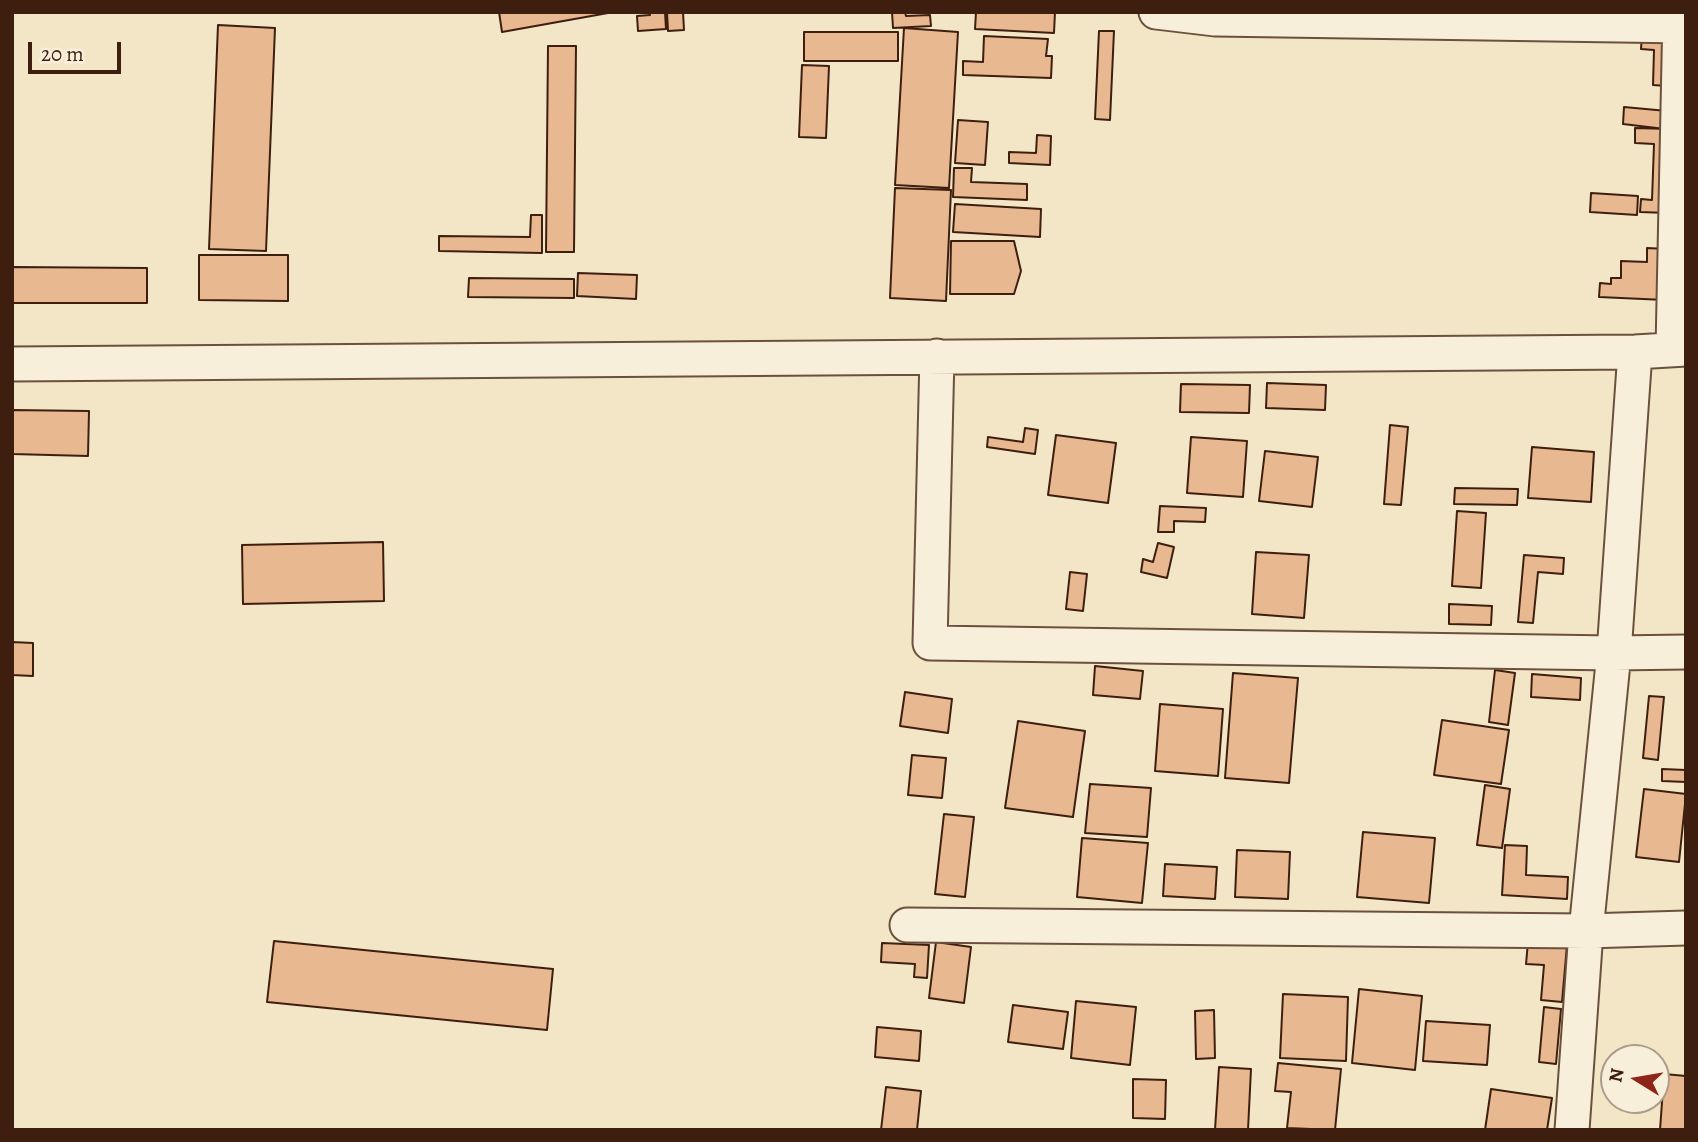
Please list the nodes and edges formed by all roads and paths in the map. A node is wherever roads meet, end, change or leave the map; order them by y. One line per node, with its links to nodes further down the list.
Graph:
1 (1156, 12): 2 (street)
2 (1516, 18): 3 (street)
3 (1682, 22): 4 (street)
4 (1679, 349): 5 (street)
5 (1635, 352): 6 (street); 9 (street)
6 (937, 356): 7 (street); 9 (street)
7 (12, 364)
8 (1686, 652): 9 (street)
9 (1614, 653): 12 (street)
10 (907, 925): 12 (street)
11 (1686, 928): 12 (street)
12 (1586, 931): 13 (street)
13 (1572, 1130)

